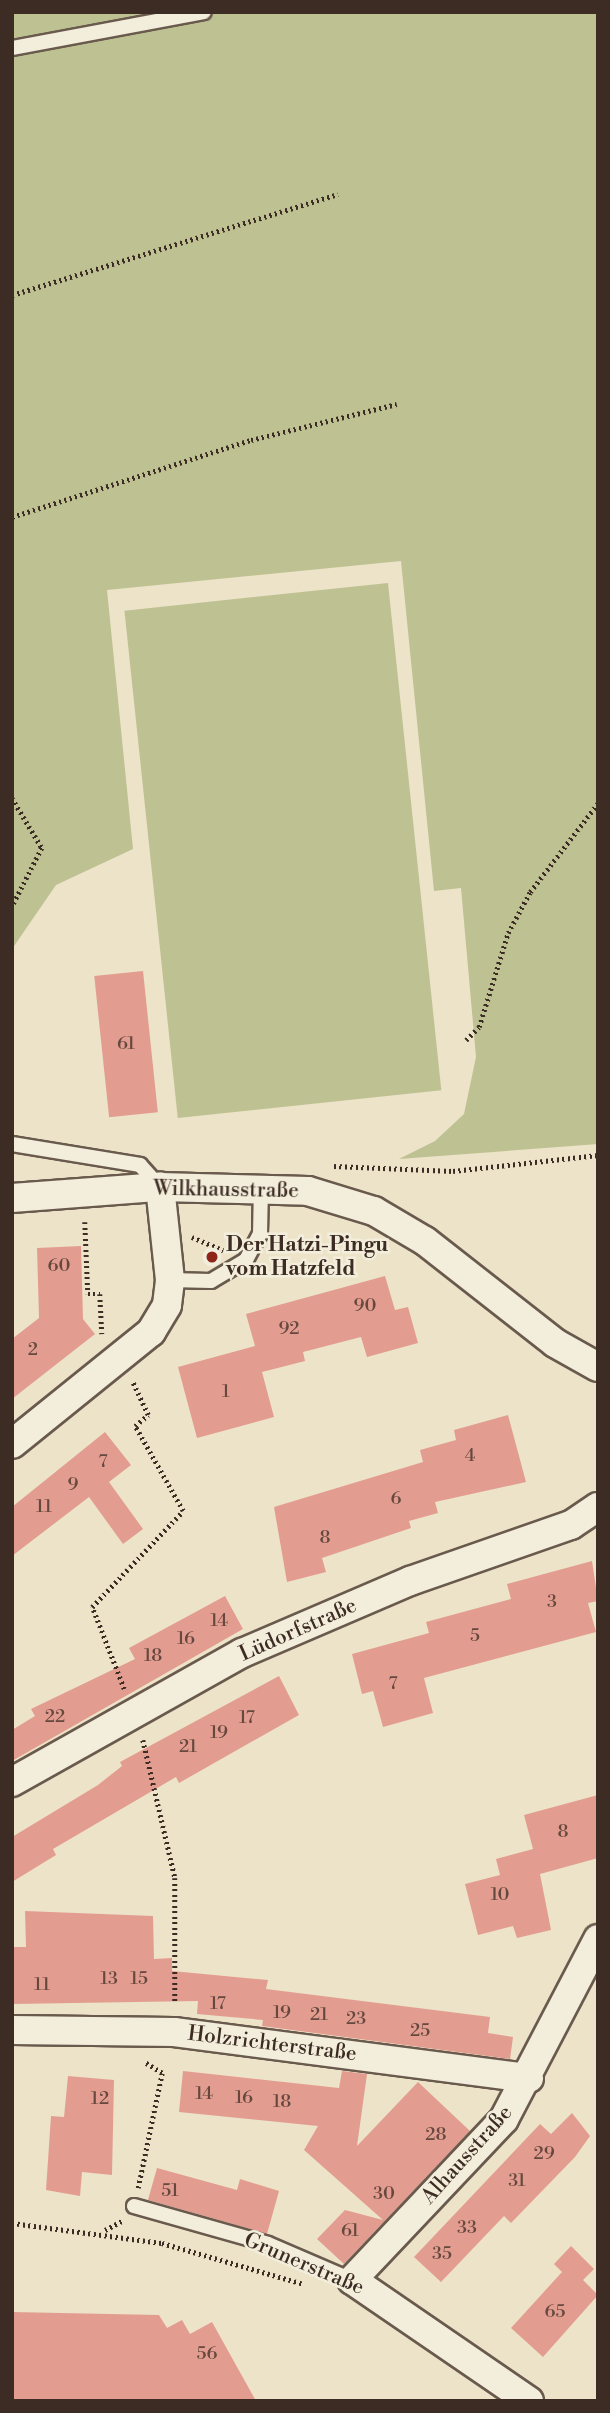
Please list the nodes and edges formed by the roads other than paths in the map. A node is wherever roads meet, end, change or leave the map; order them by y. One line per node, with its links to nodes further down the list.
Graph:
1 (204, 12): 2 (lane)
2 (12, 48)
3 (12, 1144): 4 (lane)
4 (160, 1186): 5 (street, Wilkhausstraße); 6 (street, Wilkhausstraße); 7 (street)
5 (261, 1187): 7 (lane); 8 (street, Wilkhausstraße)
6 (12, 1199)
7 (170, 1280): 9 (street)
8 (598, 1367)
9 (12, 1444)
10 (598, 1507): 11 (street, Lüdorfstraße)
11 (12, 1782)
12 (598, 1940): 14 (street, Alhausstraße)
13 (12, 2030): 14 (street, Holzrichterstraße)
14 (529, 2078): 16 (street, Alhausstraße)
15 (134, 2206): 16 (lane, Grunerstraße)
16 (352, 2280): 17 (street, Grunerstraße)
17 (529, 2401)

